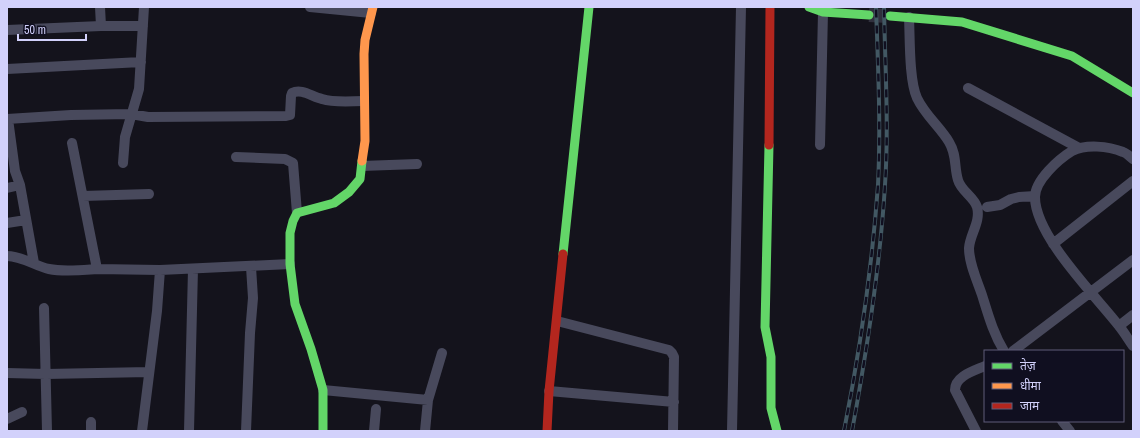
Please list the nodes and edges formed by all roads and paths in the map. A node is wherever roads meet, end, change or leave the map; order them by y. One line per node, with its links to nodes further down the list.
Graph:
1 (100, 7): 13 (street)
2 (144, 7): 14 (street)
3 (310, 7): 8 (street)
4 (589, 7): 54 (street)
5 (741, 7): 80 (street)
6 (770, 7): 81 (street)
7 (809, 7): 9 (street)
8 (372, 10): 20 (street)
9 (824, 12): 10 (street); 24 (street)
10 (869, 16)
11 (890, 16): 12 (street)
12 (909, 17): 19 (street); 57 (street)
13 (101, 26): 14 (street); 15 (street)
14 (143, 26): 16 (street)
15 (7, 30)
16 (141, 62): 17 (street); 21 (street)
17 (7, 69)
18 (968, 88): 25 (street)
19 (1133, 93)
20 (364, 101): 21 (street); 30 (street)
21 (131, 114): 22 (street); 28 (street)
22 (7, 119): 31 (street)
23 (72, 143): 36 (street)
24 (820, 145)
25 (1079, 148): 27 (street); 37 (street)
26 (236, 157): 39 (street)
27 (1133, 159)
28 (123, 163)
29 (417, 164): 30 (street)
30 (362, 166): 39 (street)
31 (11, 172): 33 (street)
32 (1133, 181): 42 (street)
33 (20, 185): 34 (street); 40 (street)
34 (7, 188)
35 (149, 194): 36 (street)
36 (83, 196): 48 (street)
37 (1035, 196): 38 (street); 42 (street)
38 (987, 207)
39 (297, 213): 46 (street)
40 (26, 220): 41 (street); 45 (street)
41 (7, 223)
42 (1053, 244): 51 (street)
43 (7, 256): 45 (street)
44 (1133, 260): 51 (street)
45 (34, 263): 48 (street)
46 (290, 264): 47 (street); 64 (street)
47 (252, 267): 49 (street); 74 (street)
48 (97, 269): 50 (street)
49 (193, 269): 50 (street); 73 (street)
50 (160, 270): 61 (street)
51 (1090, 292): 55 (street); 58 (street)
52 (44, 308): 63 (street)
53 (1133, 315): 55 (street)
54 (557, 320): 65 (street); 67 (street)
55 (1119, 326): 56 (street)
56 (1133, 346)
57 (1003, 350)
58 (1014, 350)
59 (442, 353): 66 (street)
60 (984, 366): 82 (street)
61 (149, 372): 63 (street); 72 (street)
62 (7, 373): 63 (street)
63 (46, 374): 71 (street)
64 (323, 390): 66 (street); 75 (street)
65 (549, 391): 67 (street); 78 (street)
66 (428, 400): 77 (street)
67 (674, 402): 79 (street)
68 (376, 408): 76 (street)
69 (22, 412): 70 (street)
70 (7, 419)
71 (47, 431)
72 (142, 431)
73 (190, 431)
74 (246, 431)
75 (323, 431)
76 (374, 431)
77 (425, 431)
78 (547, 431)
79 (673, 431)
80 (732, 431)
81 (777, 431)
82 (976, 431)

